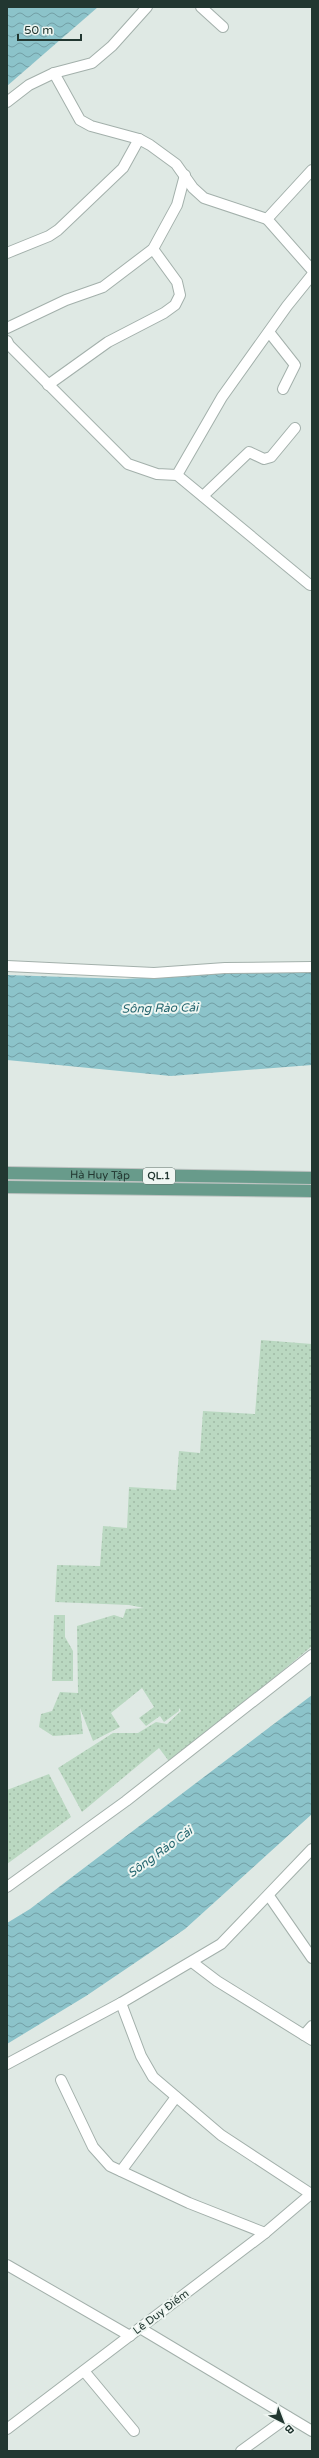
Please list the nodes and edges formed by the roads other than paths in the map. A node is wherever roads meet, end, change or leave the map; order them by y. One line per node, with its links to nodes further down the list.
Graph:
1 (147, 7): 4 (street)
2 (201, 7): 3 (street)
3 (223, 27)
4 (54, 74): 5 (street); 6 (street)
5 (7, 102)
6 (139, 139): 8 (street); 11 (street)
7 (312, 170): 9 (street)
8 (185, 175): 9 (street); 10 (street)
9 (266, 219): 12 (street)
10 (153, 249): 14 (street); 17 (street)
11 (7, 253)
12 (312, 270)
13 (312, 275): 15 (street)
14 (7, 328)
15 (269, 332): 18 (street); 20 (street)
16 (7, 340): 17 (street)
17 (48, 385): 20 (street)
18 (283, 389)
19 (295, 428): 21 (street)
20 (177, 475): 21 (street)
21 (203, 496): 22 (street)
22 (312, 584)
23 (7, 966): 24 (street)
24 (312, 967)
25 (7, 1173): 26 (main road, Hà Huy Tập / QL.1)
26 (312, 1178)
27 (7, 1187): 28 (main road, Hà Huy Tập / QL.1)
28 (312, 1191)
29 (312, 1655): 31 (street)
30 (312, 1849): 32 (street)
31 (7, 1887)
32 (269, 1896): 33 (street); 34 (street)
33 (312, 1958)
34 (192, 1962): 35 (street); 37 (street)
35 (121, 2003): 38 (street); 40 (street)
36 (312, 2026): 37 (street)
37 (308, 2037)
38 (7, 2064)
39 (61, 2080): 41 (street)
40 (176, 2097): 41 (street); 42 (street)
41 (121, 2171): 43 (street)
42 (311, 2194): 43 (street, Lê Duy Điếm)
43 (265, 2233): 45 (street, Lê Duy Điếm)
44 (8, 2268): 46 (street)
45 (140, 2328): 46 (street, Lê Duy Điếm); 48 (street)
46 (130, 2336): 47 (street, Lê Duy Điếm)
47 (84, 2371): 49 (street, Lê Duy Điếm); 50 (street)
48 (288, 2417): 51 (street); 52 (street)
49 (7, 2428)
50 (134, 2431)
51 (312, 2431)
52 (241, 2451)

